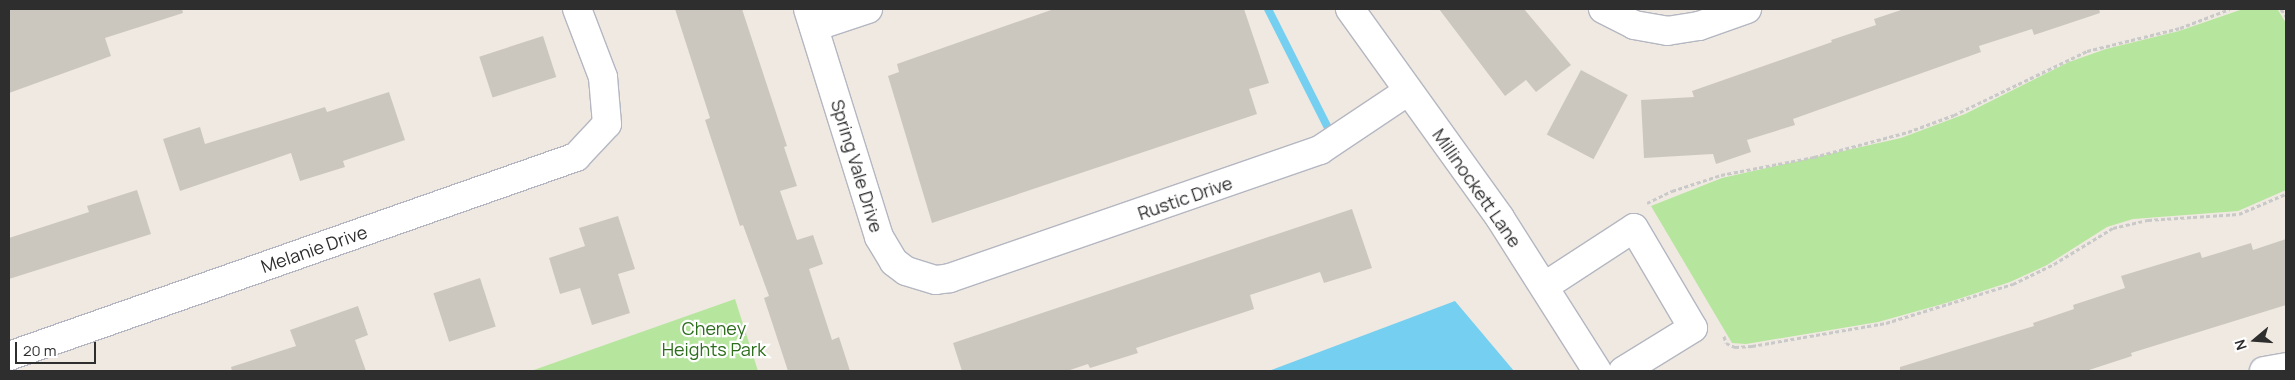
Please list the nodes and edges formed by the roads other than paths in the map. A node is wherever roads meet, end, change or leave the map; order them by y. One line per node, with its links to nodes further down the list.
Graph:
1 (577, 9): 10 (street, Melanie Drive)
2 (868, 9): 6 (street)
3 (1350, 9): 7 (street, Millinockett Lane)
4 (1602, 9): 5 (street)
5 (1747, 9)
6 (811, 18): 8 (street, Spring Vale Drive)
7 (1408, 91): 8 (street, Rustic Drive); 9 (street, Millinockett Lane)
8 (950, 278)
9 (1545, 286): 12 (street, Millinockett Lane); 13 (street)
10 (9, 356)
11 (2286, 367): 14 (street)
12 (1597, 371)
13 (1623, 371)
14 (2264, 371)

